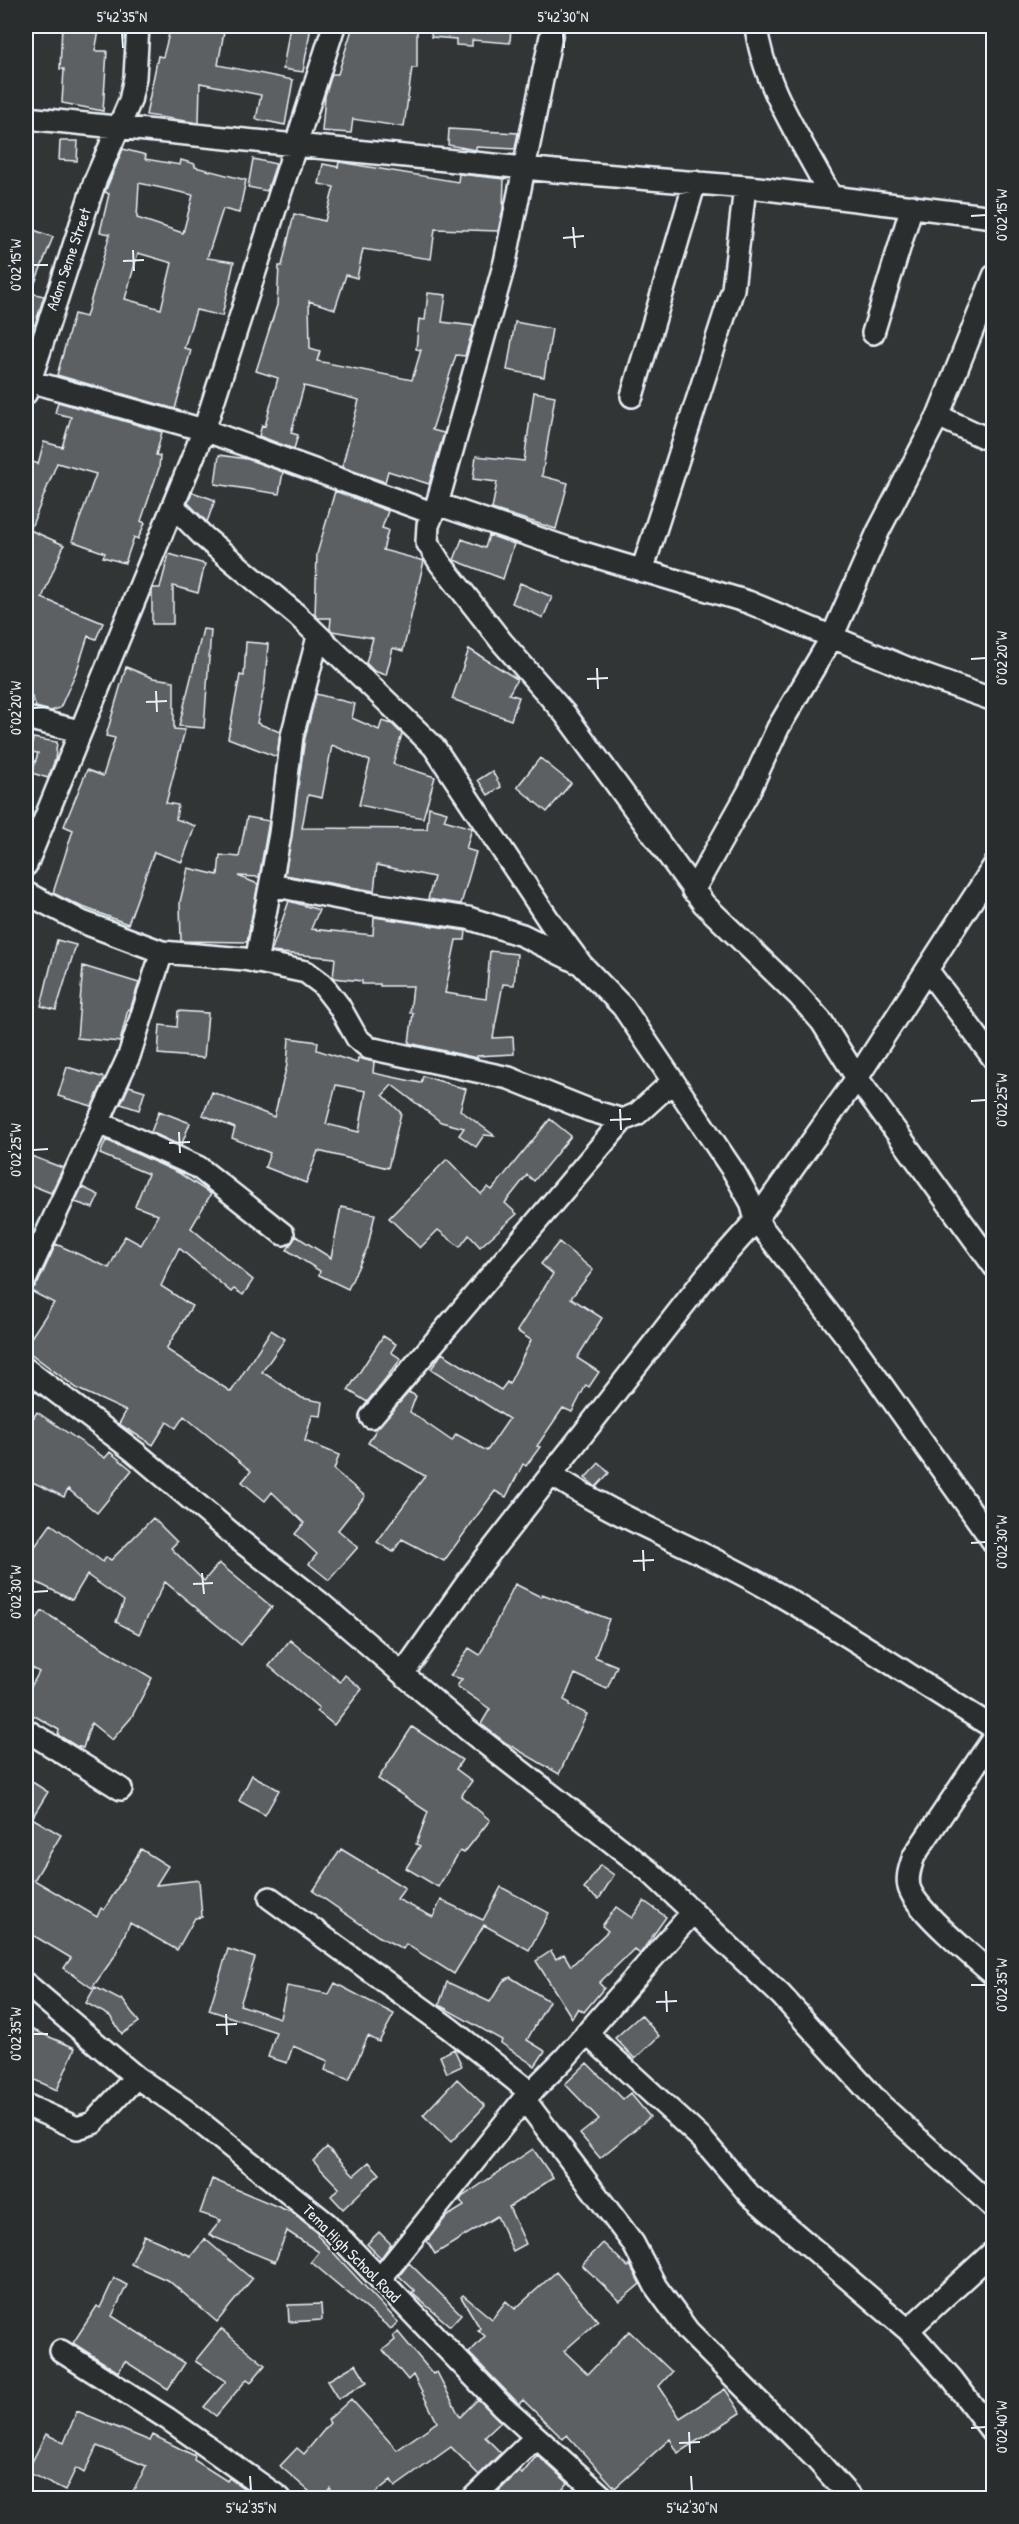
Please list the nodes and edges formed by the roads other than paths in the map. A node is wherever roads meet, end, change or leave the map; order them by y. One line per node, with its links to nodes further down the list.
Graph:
1 (138, 26): 6 (street, Adom Seme Street)
2 (334, 26): 7 (street)
3 (553, 26): 8 (street)
4 (756, 26): 11 (street)
5 (26, 118): 6 (street)
6 (119, 129): 7 (street); 16 (street, Adom Seme Street)
7 (296, 144): 8 (street); 19 (street)
8 (524, 167): 9 (street); 22 (street)
9 (696, 182): 10 (street); 17 (street)
10 (745, 187): 11 (street); 23 (street)
11 (830, 195): 12 (street)
12 (912, 206): 13 (street); 15 (street)
13 (993, 217)
14 (993, 276): 18 (street)
15 (873, 333)
16 (27, 385): 19 (street)
17 (632, 396)
18 (938, 416): 20 (street); 25 (street)
19 (204, 430): 21 (street); 22 (street)
20 (993, 442)
21 (174, 507): 24 (street); 28 (street)
22 (435, 508): 23 (street); 32 (street)
23 (642, 571): 25 (street)
24 (318, 637): 31 (street); 36 (street)
25 (832, 637): 26 (street); 32 (street)
26 (993, 700)
27 (26, 718): 28 (street)
28 (79, 731): 29 (street)
29 (26, 865)
30 (993, 866): 37 (street)
31 (271, 885): 35 (street); 36 (street)
32 (693, 891): 39 (street)
33 (26, 893): 34 (street)
34 (162, 952): 35 (street); 42 (street)
35 (256, 962): 41 (street)
36 (581, 964): 40 (street)
37 (928, 971): 38 (street); 39 (street)
38 (992, 1051)
39 (857, 1078): 43 (street); 45 (street)
40 (673, 1081): 41 (street); 43 (street)
41 (622, 1120): 48 (street)
42 (100, 1123): 44 (street); 46 (street)
43 (756, 1220): 49 (street); 50 (street)
44 (283, 1234)
45 (993, 1266)
46 (26, 1278)
47 (26, 1369): 51 (street)
48 (371, 1417)
49 (551, 1474): 51 (street); 52 (street)
50 (993, 1543)
51 (404, 1672): 57 (street)
52 (993, 1728)
53 (26, 1730): 55 (street)
54 (993, 1737): 58 (street)
55 (121, 1789)
56 (270, 1898): 62 (street)
57 (693, 1912): 60 (street); 64 (street)
58 (993, 1975)
59 (26, 1984): 61 (street, Tema High School Road)
60 (586, 2033): 62 (street); 67 (street)
61 (136, 2077): 63 (street); 66 (street, Tema High School Road)
62 (527, 2096): 66 (street); 74 (street)
63 (26, 2105)
64 (993, 2208)
65 (993, 2251): 67 (street)
66 (380, 2279): 70 (street, Tema High School Road)
67 (908, 2330): 69 (street)
68 (61, 2351): 71 (street)
69 (993, 2434)
70 (536, 2437): 72 (street); 73 (street, Tema High School Road)
71 (280, 2499)
72 (473, 2499)
73 (604, 2499)
74 (851, 2499)

